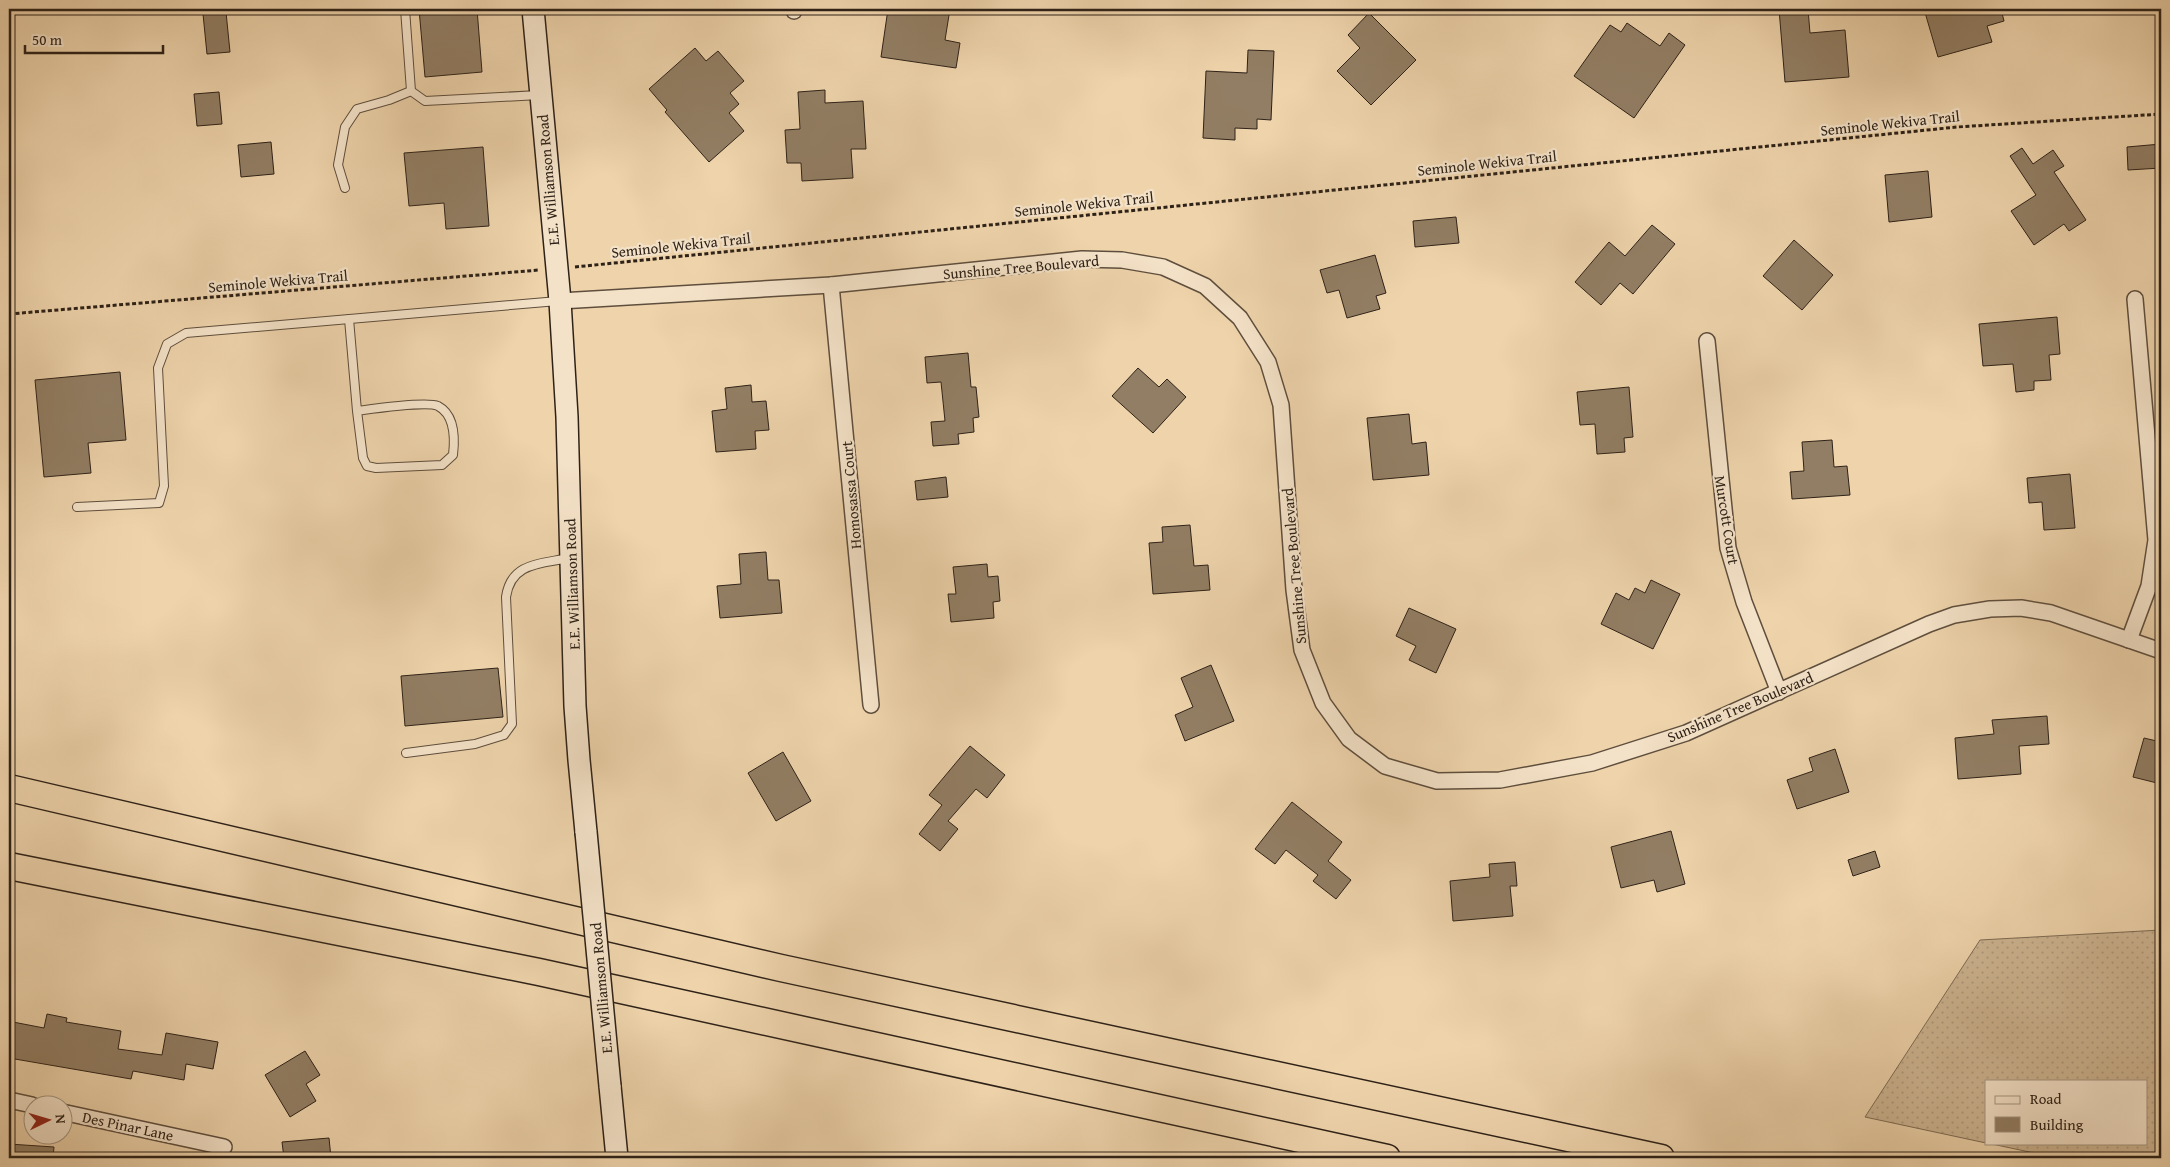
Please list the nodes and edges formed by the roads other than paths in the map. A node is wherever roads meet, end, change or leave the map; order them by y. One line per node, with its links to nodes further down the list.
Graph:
1 (404, 9): 3 (lane)
2 (533, 9): 4 (street, E.E. Williamson Road)
3 (411, 91): 4 (lane); 5 (lane)
4 (541, 95): 8 (street, E.E. Williamson Road)
5 (345, 188)
6 (831, 285): 8 (street, Sunshine Tree Boulevard); 16 (street, Sunshine Tree Boulevard); 17 (street, Homosassa Court)
7 (2134, 299): 14 (street)
8 (560, 301): 9 (lane); 13 (street, E.E. Williamson Road)
9 (349, 319): 11 (lane); 12 (lane)
10 (1707, 341): 16 (street, Murcott Court)
11 (357, 411): 11 (lane)
12 (77, 507)
13 (571, 558): 18 (lane); 25 (street, E.E. Williamson Road, bridge)
14 (2129, 640): 15 (street, Sunshine Tree Boulevard); 16 (street, Sunshine Tree Boulevard)
15 (2161, 651)
16 (1779, 692)
17 (871, 705)
18 (406, 752)
19 (9, 788): 27 (highway)
20 (9, 866): 26 (highway)
21 (9, 1100): 22 (street)
22 (22, 1103)
23 (72, 1114): 24 (street, Des Pinar Lane)
24 (224, 1147)
25 (617, 1158)
26 (1387, 1158)
27 (1662, 1158)

